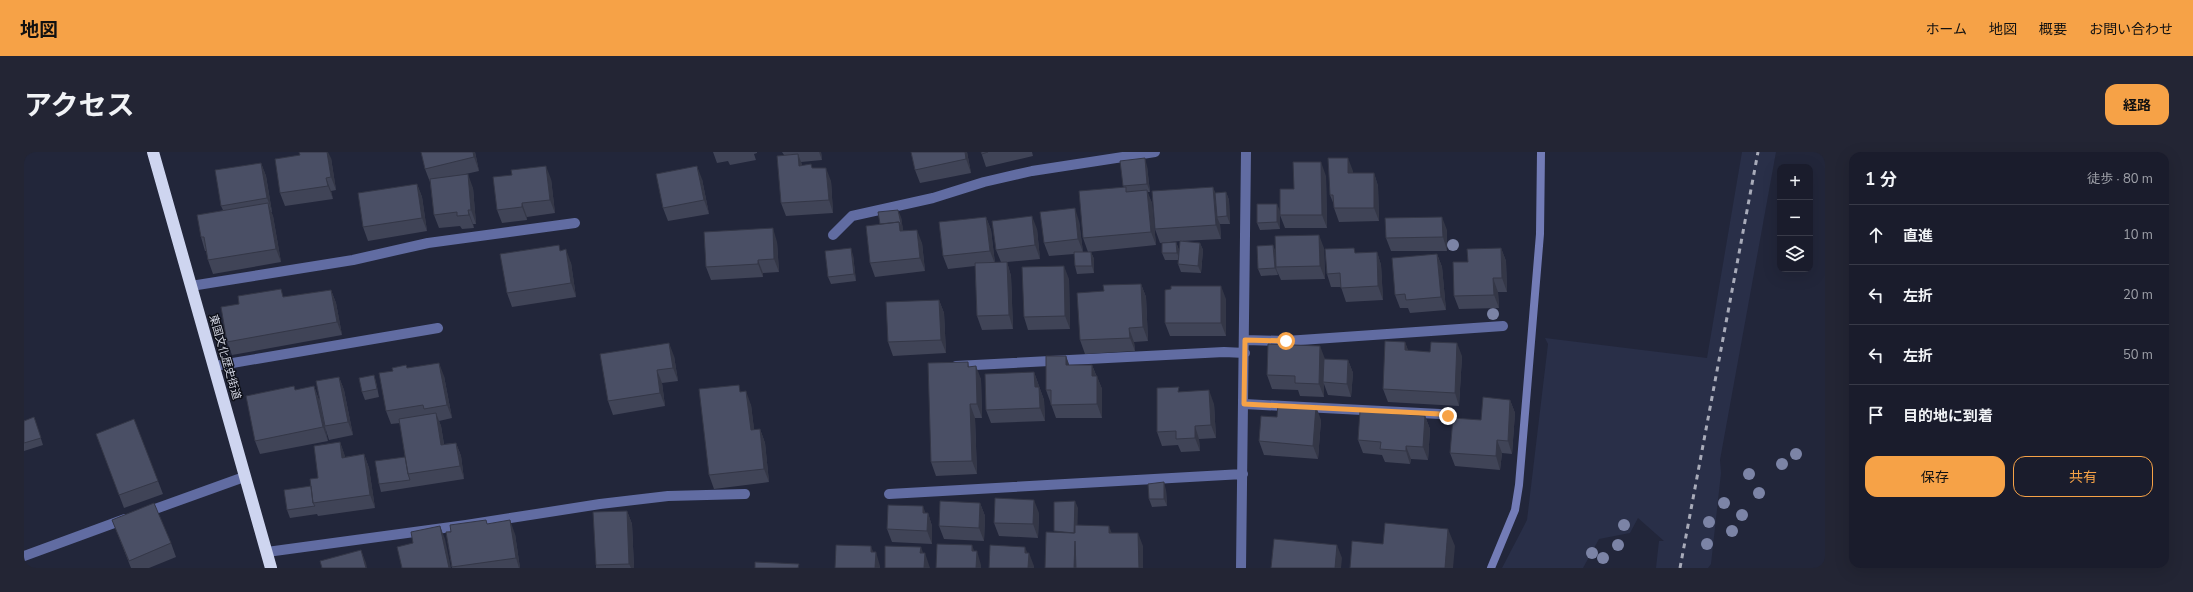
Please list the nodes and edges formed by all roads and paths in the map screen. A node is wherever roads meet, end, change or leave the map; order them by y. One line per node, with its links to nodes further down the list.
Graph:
1 (153, 152): 6 (highway, 東国文化歴史街道)
2 (1155, 152): 5 (street)
3 (1246, 152): 9 (street)
4 (575, 223): 6 (street)
5 (833, 234)
6 (191, 286): 11 (highway, 東国文化歴史街道)
7 (1503, 326): 9 (street)
8 (438, 328): 11 (street)
9 (1245, 340): 10 (street)
10 (1245, 353): 12 (street); 13 (street)
11 (215, 366): 16 (highway, 東国文化歴史街道)
12 (946, 366)
13 (1244, 404): 14 (street); 15 (street)
14 (1448, 416)
15 (1243, 474): 18 (street); 22 (street)
16 (244, 477): 19 (highway, 東国文化歴史街道); 20 (street)
17 (745, 494): 19 (street)
18 (889, 494)
19 (267, 552): 21 (highway, 東国文化歴史街道)
20 (24, 556)
21 (271, 568)
22 (1241, 568)

